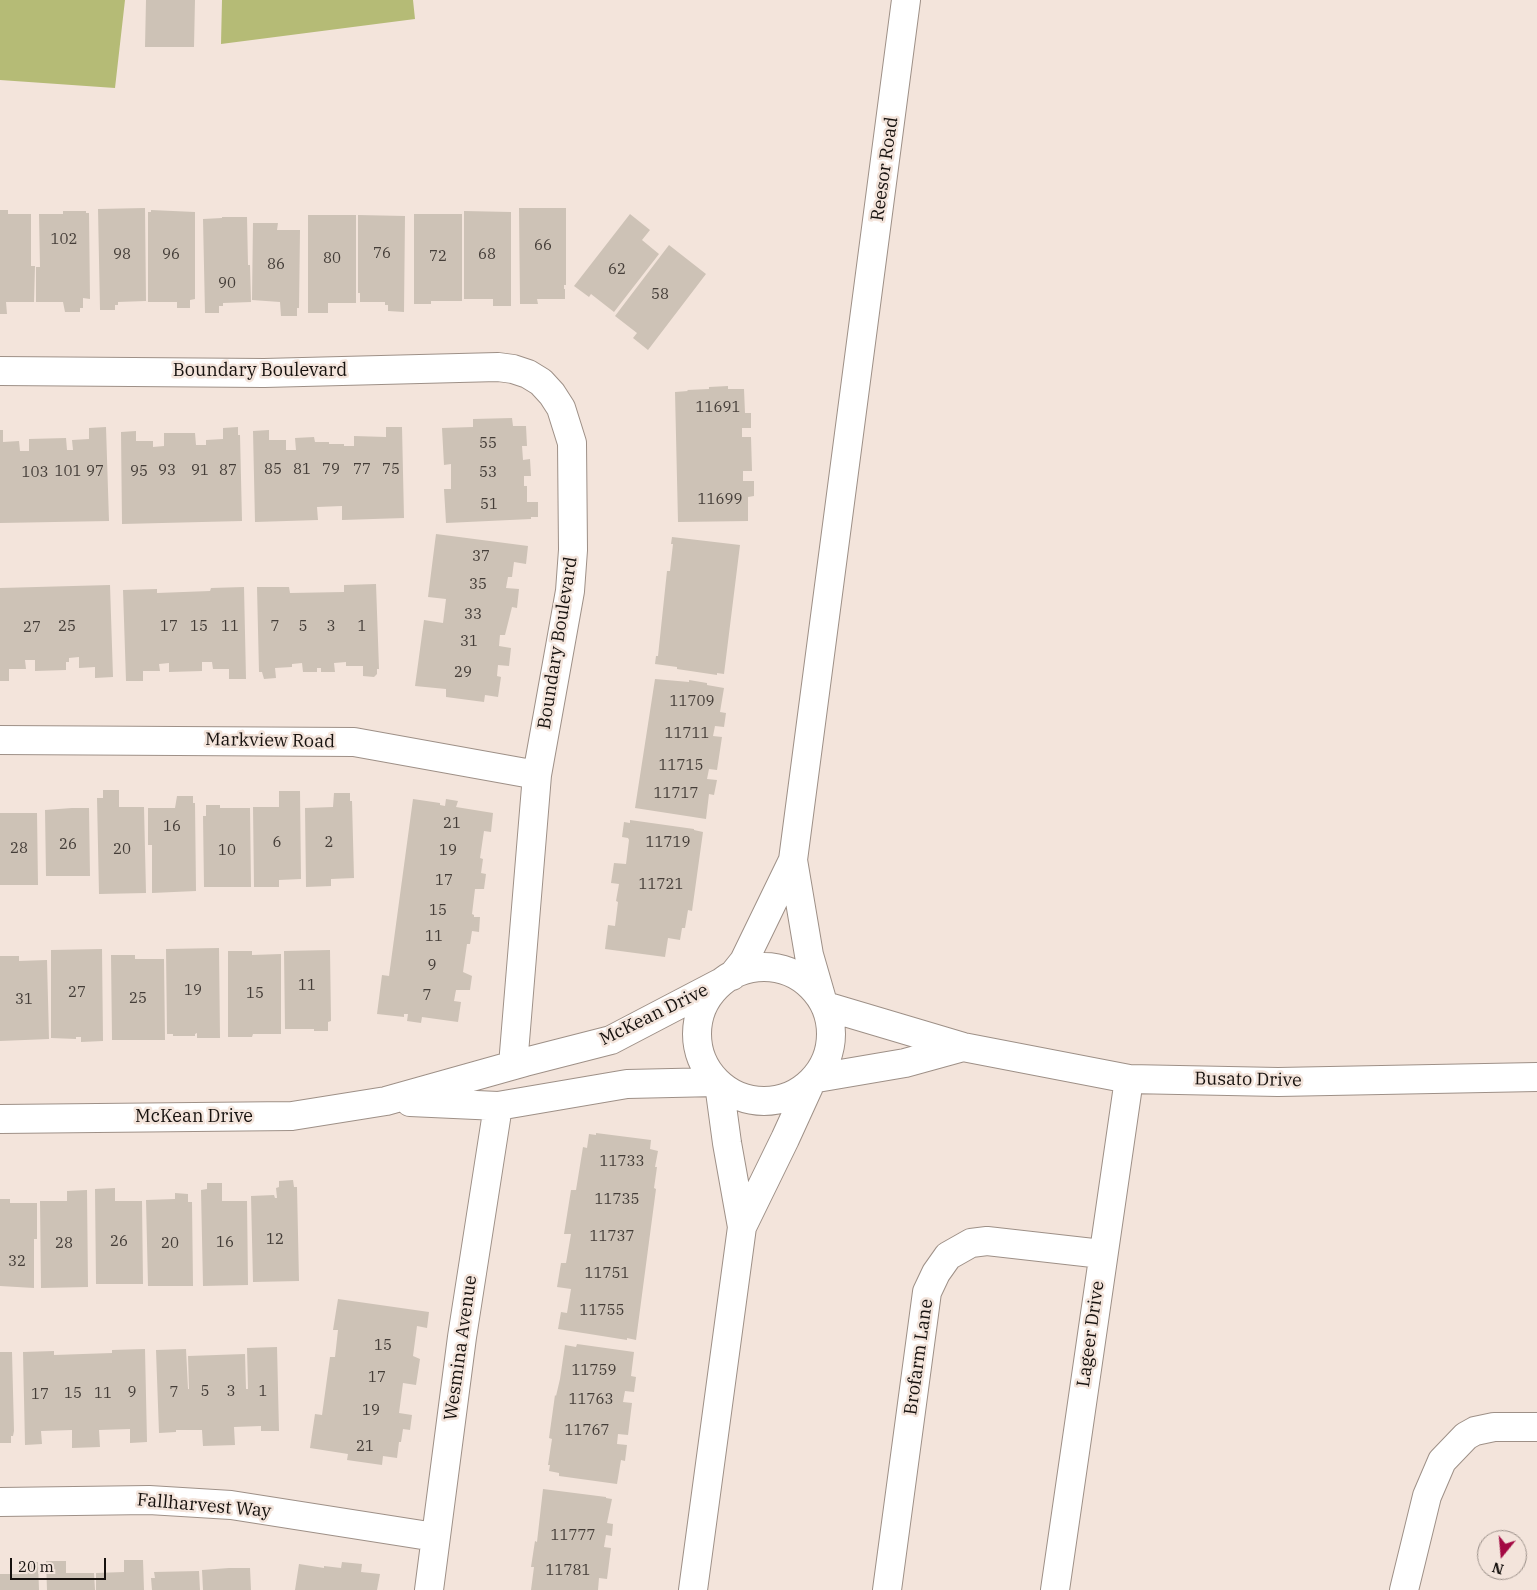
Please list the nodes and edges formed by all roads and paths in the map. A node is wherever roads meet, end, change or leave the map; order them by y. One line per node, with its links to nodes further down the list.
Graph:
1 (906, 0): 5 (street, Reesor Road)
2 (0, 371): 4 (street, Boundary Boulevard)
3 (0, 740): 4 (street, Markview Road)
4 (537, 775): 9 (street, Boundary Boulevard)
5 (793, 860): 6 (street); 7 (street)
6 (726, 980): 7 (street); 9 (street, McKean Drive); 13 (street)
7 (823, 1003): 8 (street, Busato Drive); 12 (street)
8 (963, 1047): 11 (street, Busato Drive); 12 (street, Busato Drive)
9 (513, 1065): 14 (street, McKean Drive)
10 (1537, 1077): 11 (street, Busato Drive)
11 (1129, 1079): 18 (street, Lageer Drive)
12 (814, 1080): 13 (street); 17 (street)
13 (718, 1083): 15 (street, McKean Drive); 17 (street)
14 (386, 1101): 15 (street, McKean Drive); 16 (street, McKean Drive)
15 (498, 1106): 21 (street, Wesmina Avenue)
16 (0, 1119)
17 (742, 1227): 23 (street)
18 (1102, 1254): 24 (street, Brofarm Lane); 25 (street, Lageer Drive)
19 (1537, 1427): 26 (street)
20 (0, 1502): 21 (street, Fallharvest Way)
21 (435, 1537): 22 (street, Wesmina Avenue)
22 (429, 1590)
23 (693, 1590)
24 (887, 1590)
25 (1055, 1590)
26 (1404, 1590)

